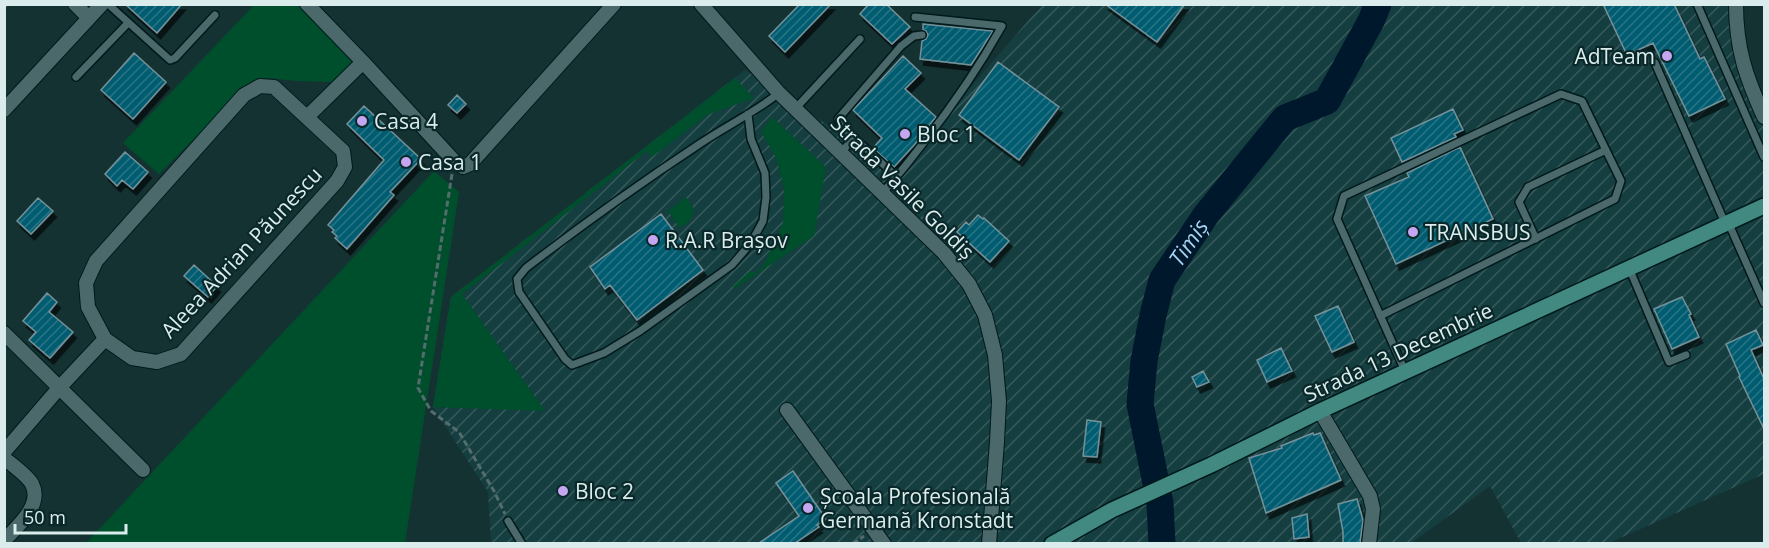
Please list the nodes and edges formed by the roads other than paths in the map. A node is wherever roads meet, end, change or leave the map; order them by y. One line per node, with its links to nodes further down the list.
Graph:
1 (75, 4): 11 (street)
2 (102, 4): 11 (street)
3 (108, 4): 12 (lane)
4 (307, 4): 15 (street)
5 (614, 4): 15 (street)
6 (701, 4): 18 (street, Strada Vasile Goldiș)
7 (1697, 4): 27 (lane)
8 (1736, 4): 23 (street)
9 (214, 15): 12 (lane)
10 (915, 17): 28 (lane)
11 (89, 18): 20 (street)
12 (128, 23): 17 (lane)
13 (922, 35): 24 (lane)
14 (861, 39): 19 (lane)
15 (363, 62): 22 (street)
16 (1655, 63): 31 (lane)
17 (76, 77)
18 (779, 93): 19 (street, Strada Vasile Goldiș); 21 (lane)
19 (795, 109): 26 (street, Strada Vasile Goldiș)
20 (4, 110)
21 (748, 114): 21 (lane)
22 (307, 117): 37 (street, Aleea Adrian Păunescu); 37 (street, Aleea Adrian Păunescu)
23 (1764, 117)
24 (854, 138): 26 (lane); 28 (lane)
25 (1606, 150): 32 (lane); 32 (lane); 35 (lane)
26 (841, 153): 29 (street, Strada Vasile Goldiș)
27 (1764, 157)
28 (897, 177): 29 (lane)
29 (882, 193): 50 (street, Strada Vasile Goldiș)
30 (1764, 206): 31 (main road, Strada 13 Decembrie)
31 (1727, 223): 33 (main road, Strada 13 Decembrie); 34 (lane)
32 (1536, 239): 35 (lane)
33 (1629, 268): 38 (lane); 39 (main road, Strada 13 Decembrie)
34 (1764, 303)
35 (1380, 316): 39 (lane)
36 (4, 333): 40 (street)
37 (105, 339): 40 (street)
38 (1686, 355)
39 (1405, 371): 42 (main road, Strada 13 Decembrie)
40 (59, 388): 43 (street); 45 (street)
41 (788, 410): 49 (street)
42 (1320, 411): 51 (main road, Strada 13 Decembrie); 52 (street)
43 (4, 452)
44 (4, 458): 47 (street)
45 (143, 470)
46 (508, 521): 48 (lane)
47 (4, 541)
48 (522, 543)
49 (884, 543)
50 (989, 543)
51 (1052, 543)
52 (1369, 543)

